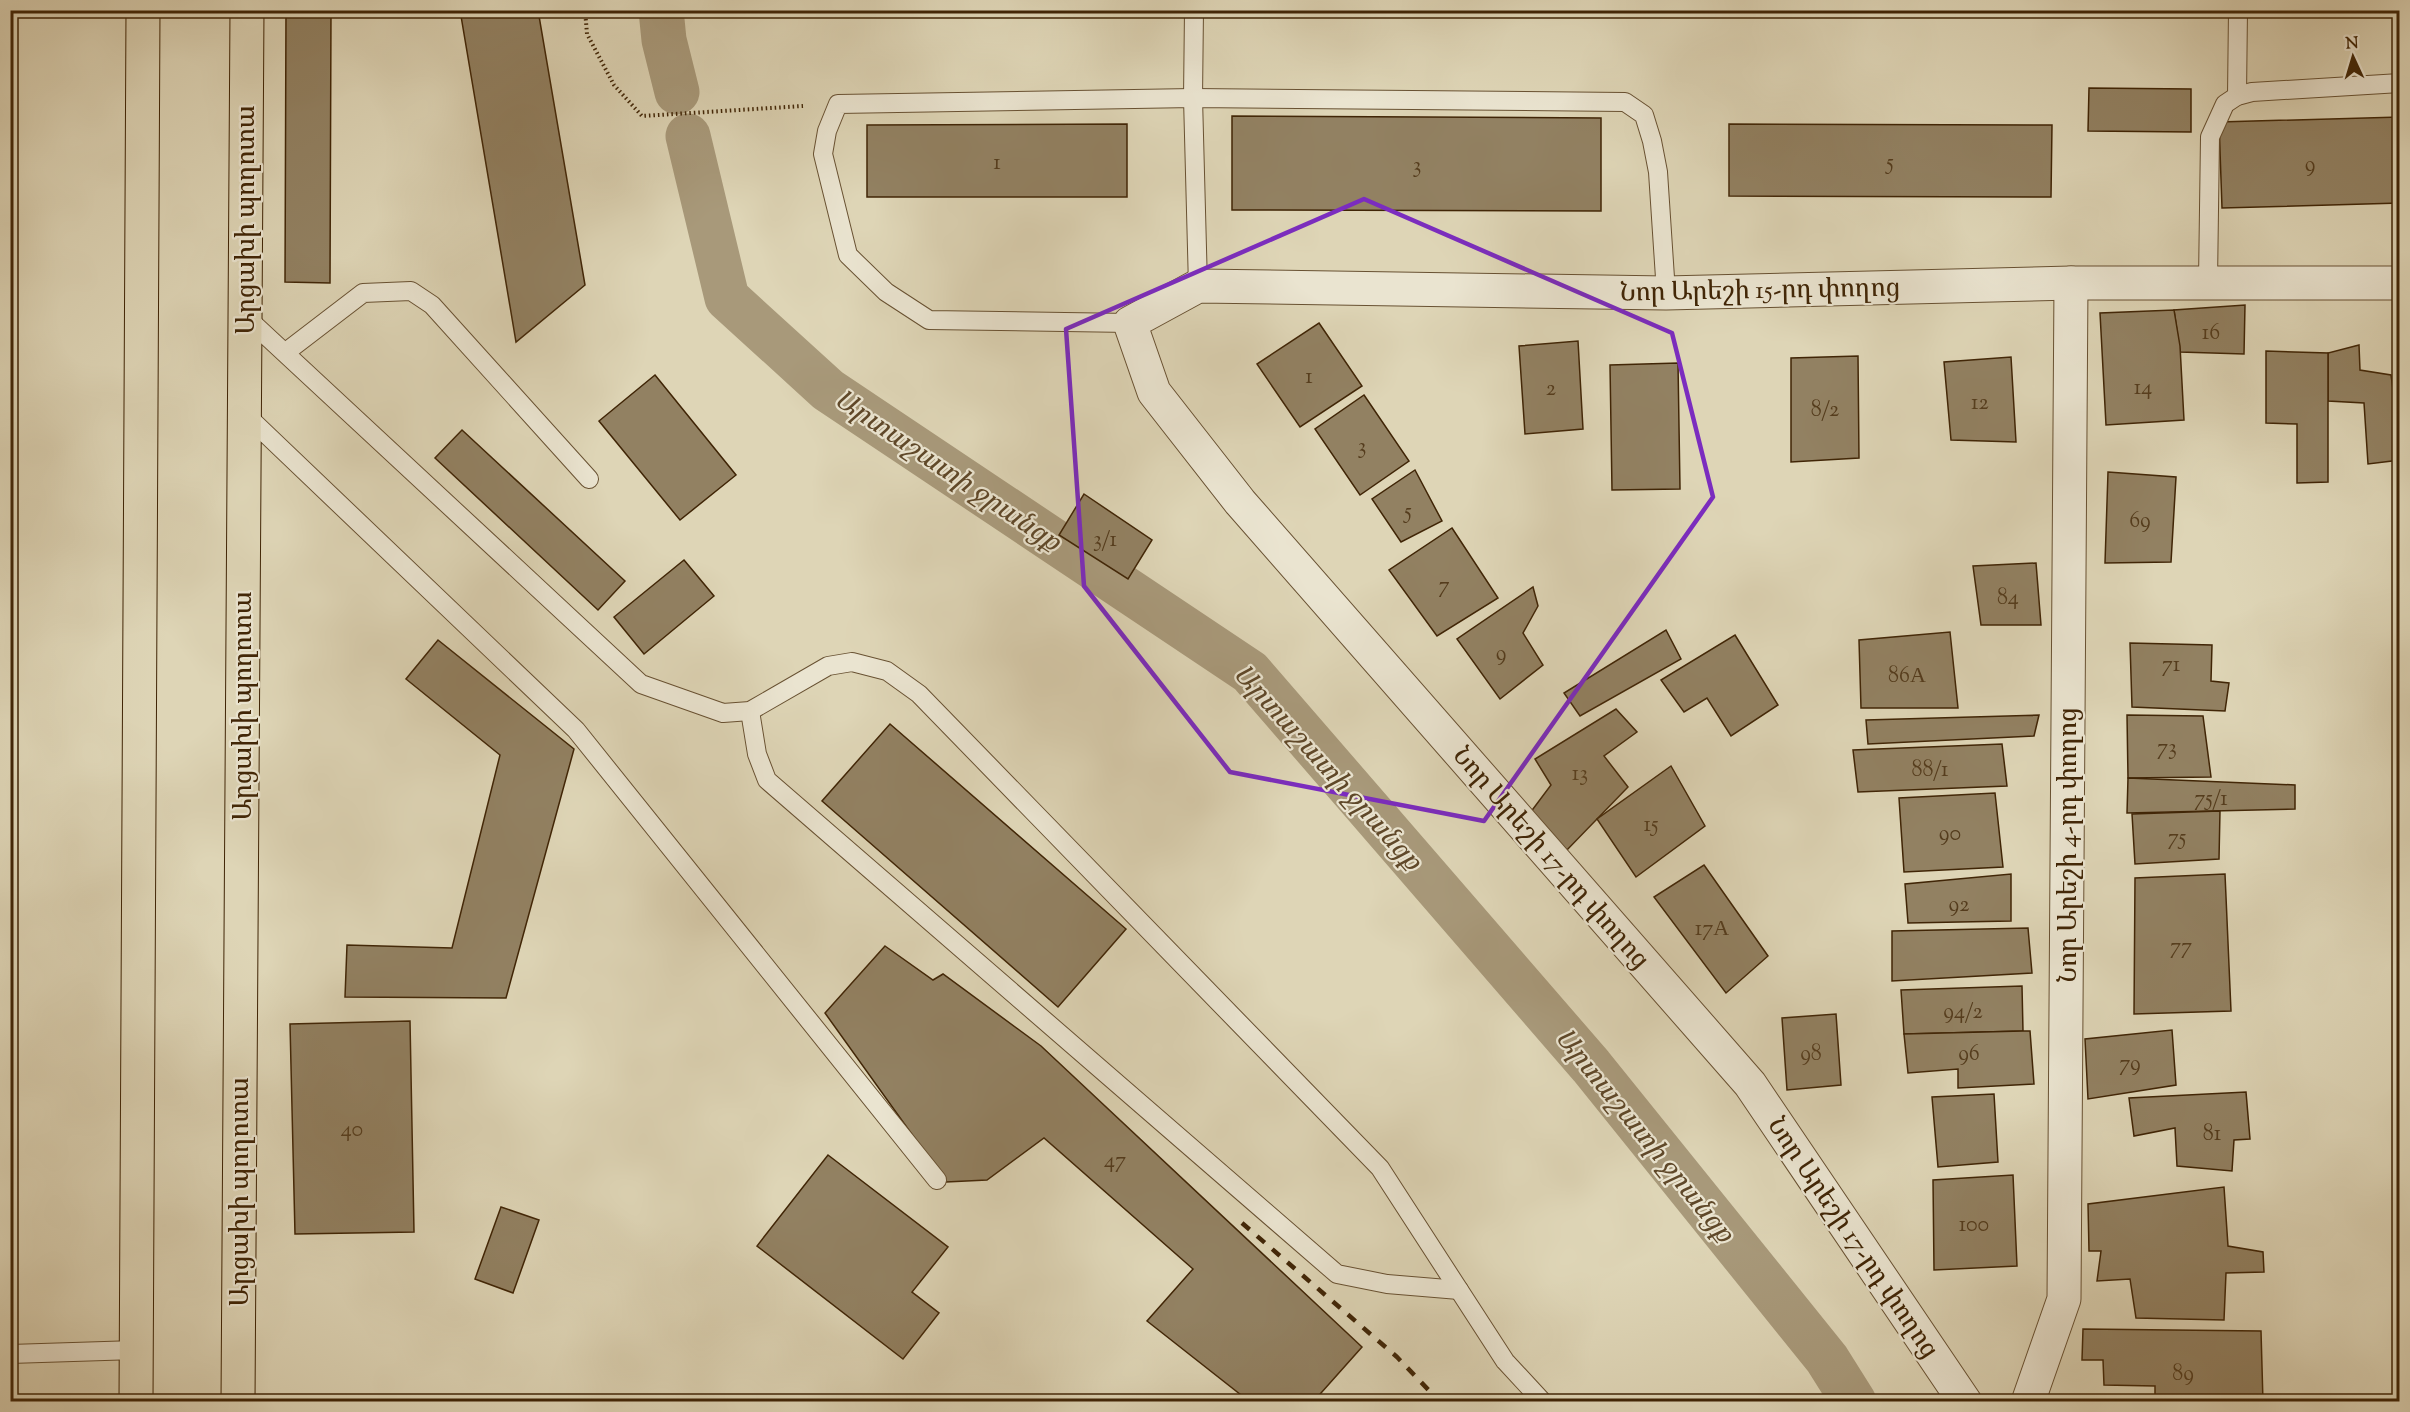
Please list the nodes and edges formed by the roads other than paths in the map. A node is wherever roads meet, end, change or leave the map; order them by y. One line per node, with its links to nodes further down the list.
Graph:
1 (143, 10): 21 (main road)
2 (247, 10): 13 (main road, Արցախի պողոտա)
3 (1194, 10): 7 (lane)
4 (2238, 10): 6 (lane)
5 (2400, 83): 6 (lane)
6 (2237, 96): 8 (lane)
7 (1193, 98): 11 (lane); 12 (lane); 14 (lane)
8 (2208, 282): 9 (street, Նոր Արեշի 15-րդ փողոց); 10 (street, Նոր Արեշի 15-րդ փողոց)
9 (2071, 283): 12 (street, Նոր Արեշի 15-րդ փողոց); 27 (street, Նոր Արեշի 4-րդ փողոց)
10 (2400, 283)
11 (1198, 286): 12 (street, Նոր Արեշի 15-րդ փողոց); 14 (street, Նոր Արեշի 15-րդ փողոց)
12 (1666, 293)
13 (245, 316): 15 (lane); 16 (main road, Արցախի պողոտա)
14 (1130, 323): 26 (street, Նոր Արեշի 17-րդ փողոց)
15 (286, 352): 17 (lane); 18 (lane)
16 (244, 413): 19 (lane); 24 (main road, Արցախի պողոտա)
17 (589, 479)
18 (750, 711): 20 (lane); 20 (lane)
19 (937, 1180)
20 (1459, 1290): 25 (lane)
21 (136, 1350): 22 (lane); 23 (main road)
22 (10, 1354)
23 (136, 1401)
24 (238, 1401)
25 (1543, 1401)
26 (1965, 1401)
27 (2028, 1401)

